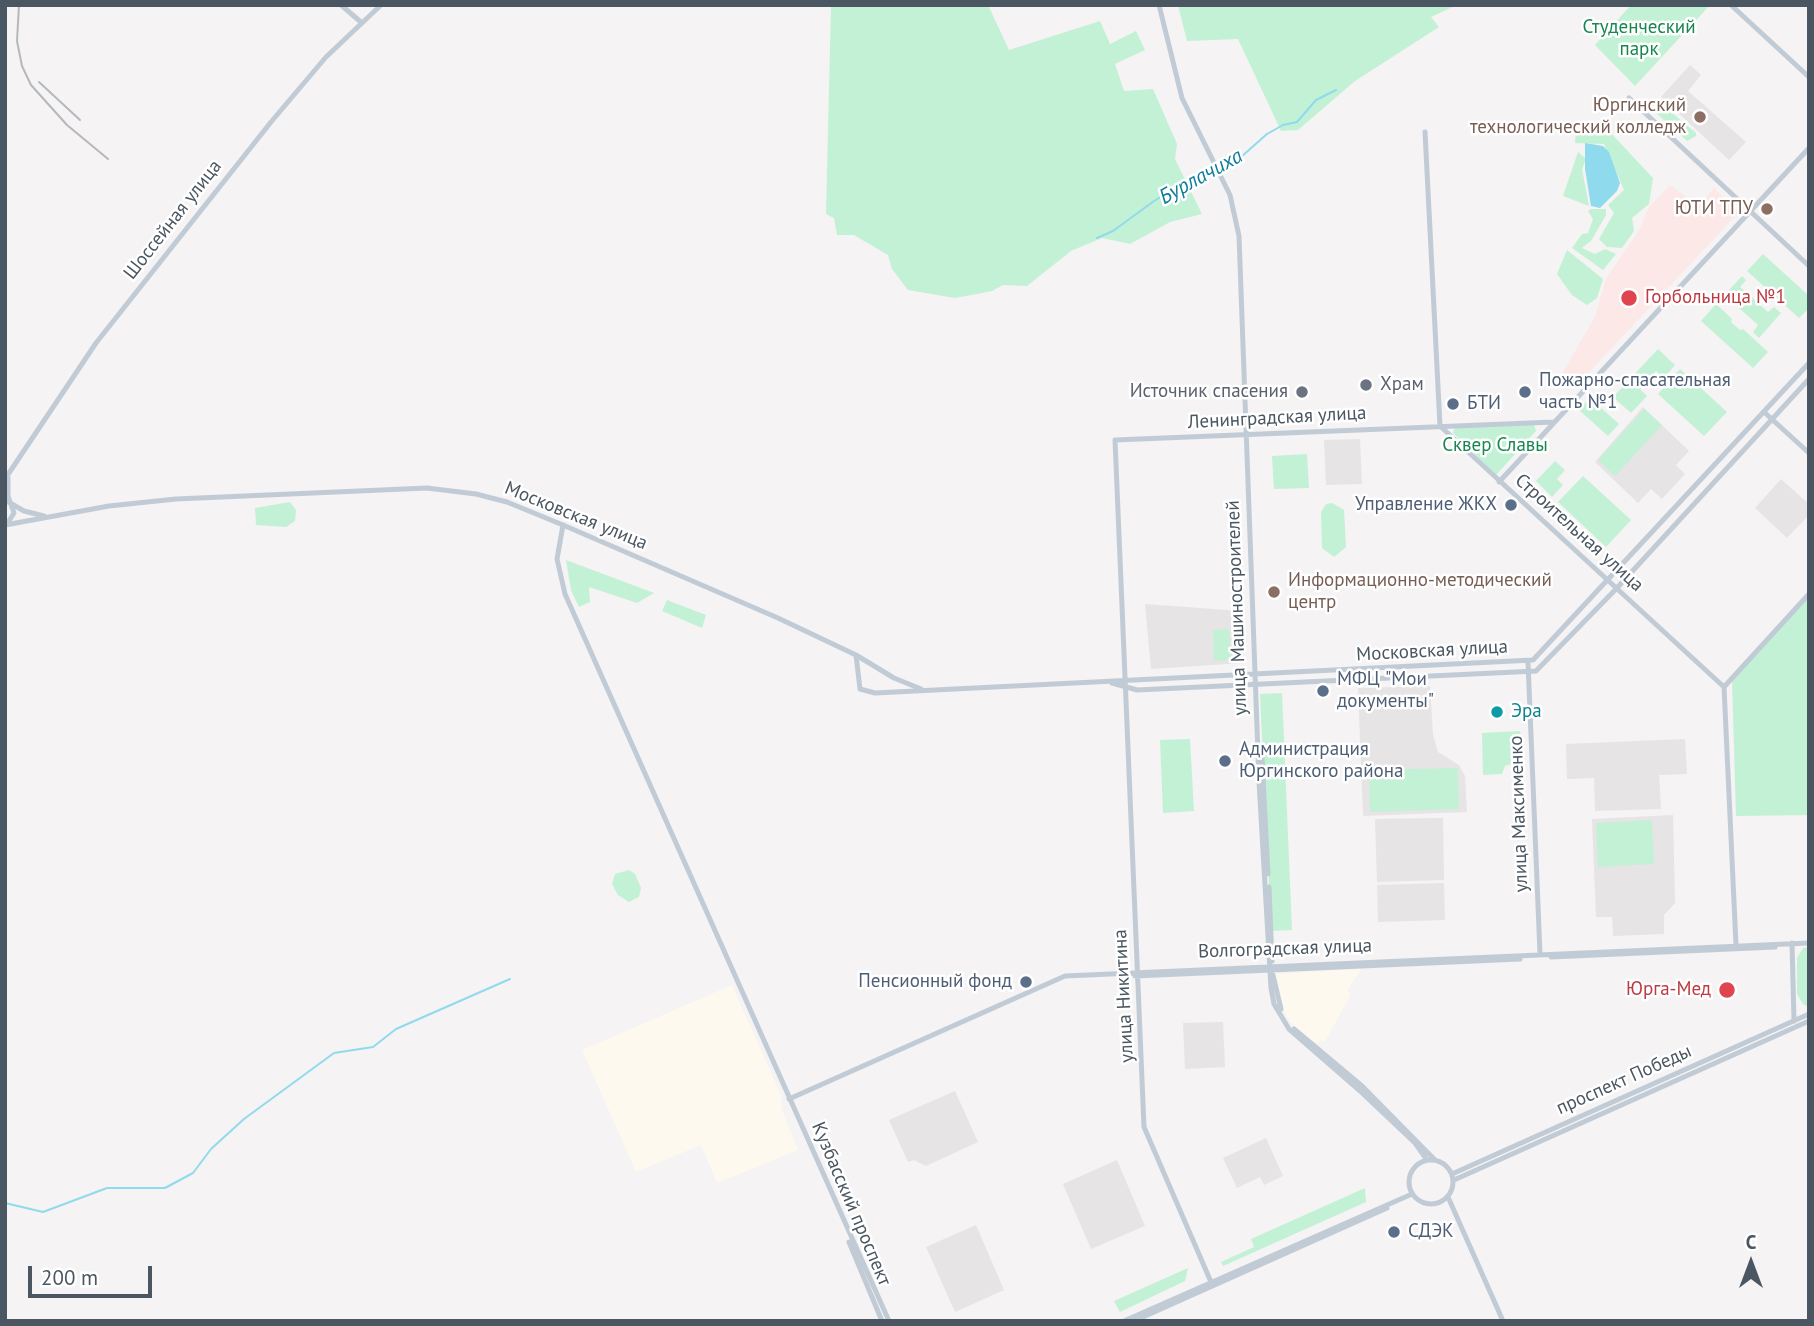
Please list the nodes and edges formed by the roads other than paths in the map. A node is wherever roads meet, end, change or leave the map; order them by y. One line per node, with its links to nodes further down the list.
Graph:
1 (341, 5): 5 (main road)
2 (381, 5): 5 (main road, Шоссейная улица)
3 (1159, 5): 18 (main road, улица Машиностроителей)
4 (1731, 5): 6 (main road)
5 (362, 23): 20 (main road, Шоссейная улица)
6 (1809, 77)
7 (1629, 98): 10 (main road)
8 (1425, 132): 17 (main road)
9 (1809, 148): 10 (main road)
10 (1749, 212): 11 (main road); 16 (main road)
11 (1809, 266)
12 (1809, 363): 14 (main road, Московская улица)
13 (1809, 379): 15 (main road, Московская улица)
14 (1764, 412): 15 (main road); 27 (main road, Московская улица)
15 (1772, 419): 19 (main road); 28 (main road, Московская улица)
16 (1554, 422): 17 (main road, Ленинградская улица); 22 (main road)
17 (1440, 426): 18 (main road, Ленинградская улица); 22 (main road, Строительная улица)
18 (1247, 435): 36 (main road, улица Машиностроителей); 39 (main road, Ленинградская улица)
19 (1809, 453)
20 (10, 472): 21 (main road, Шоссейная улица); 23 (main road)
21 (5, 479)
22 (1499, 482): 27 (main road, Строительная улица)
23 (8, 502): 24 (main road, Московская улица); 25 (main road)
24 (57, 515): 25 (main road, Московская улица); 26 (main road, Московская улица)
25 (5, 525)
26 (563, 525): 30 (main road, Московская улица); 55 (main road)
27 (1607, 582): 28 (main road, Строительная улица); 32 (main road, Московская улица)
28 (1616, 589): 35 (main road, Московская улица); 42 (main road, Строительная улица)
29 (1809, 593): 42 (main road)
30 (856, 654): 31 (main road, Московская улица); 34 (main road)
31 (868, 662): 34 (main road); 38 (main road, Московская улица)
32 (1528, 662): 33 (main road, Московская улица); 35 (main road, улица Максименко)
33 (1462, 665): 36 (main road, Московская улица); 37 (main road)
34 (856, 668): 45 (main road, Московская улица)
35 (1530, 673): 37 (main road, Московская улица); 49 (main road, улица Максименко)
36 (1257, 674): 39 (main road, Московская улица); 41 (main road, улица Машиностроителей)
37 (1462, 676): 41 (main road, Московская улица)
38 (894, 678): 43 (main road, Московская улица); 45 (main road)
39 (1126, 679): 40 (main road, Московская улица); 44 (main road, улица Никитина)
40 (1112, 683): 43 (main road, Московская улица); 44 (main road, Московская улица)
41 (1257, 685): 44 (main road, Московская улица); 50 (main road, улица Машиностроителей)
42 (1724, 687): 47 (main road)
43 (927, 690): 45 (main road, Московская улица)
44 (1126, 690): 51 (main road, улица Никитина)
45 (893, 692)
46 (1809, 943): 48 (main road, Волгоградская улица)
47 (1736, 945): 48 (main road, Волгоградская улица); 49 (main road, Волгоградская улица)
48 (1792, 945): 50 (main road); 54 (main road)
49 (1538, 954): 50 (main road, Волгоградская улица)
50 (1270, 968): 51 (main road, Волгоградская улица); 56 (main road, улица Машиностроителей); 57 (main road)
51 (1138, 974): 55 (main road, Волгоградская улица); 61 (main road, улица Никитина)
52 (1809, 1014): 54 (main road, проспект Победы)
53 (1809, 1021): 54 (main road)
54 (1795, 1024): 58 (main road, проспект Победы)
55 (791, 1100): 62 (main road, Кузбасский проспект); 63 (main road)
56 (1427, 1160): 57 (main road); 59 (main road)
57 (1435, 1160): 58 (main road)
58 (1453, 1177): 60 (main road)
59 (1413, 1195): 60 (main road); 61 (main road); 65 (main road)
60 (1446, 1199): 66 (main road)
61 (1211, 1282): 64 (main road)
62 (882, 1321)
63 (889, 1321)
64 (1124, 1321)
65 (1134, 1321)
66 (1502, 1321)

